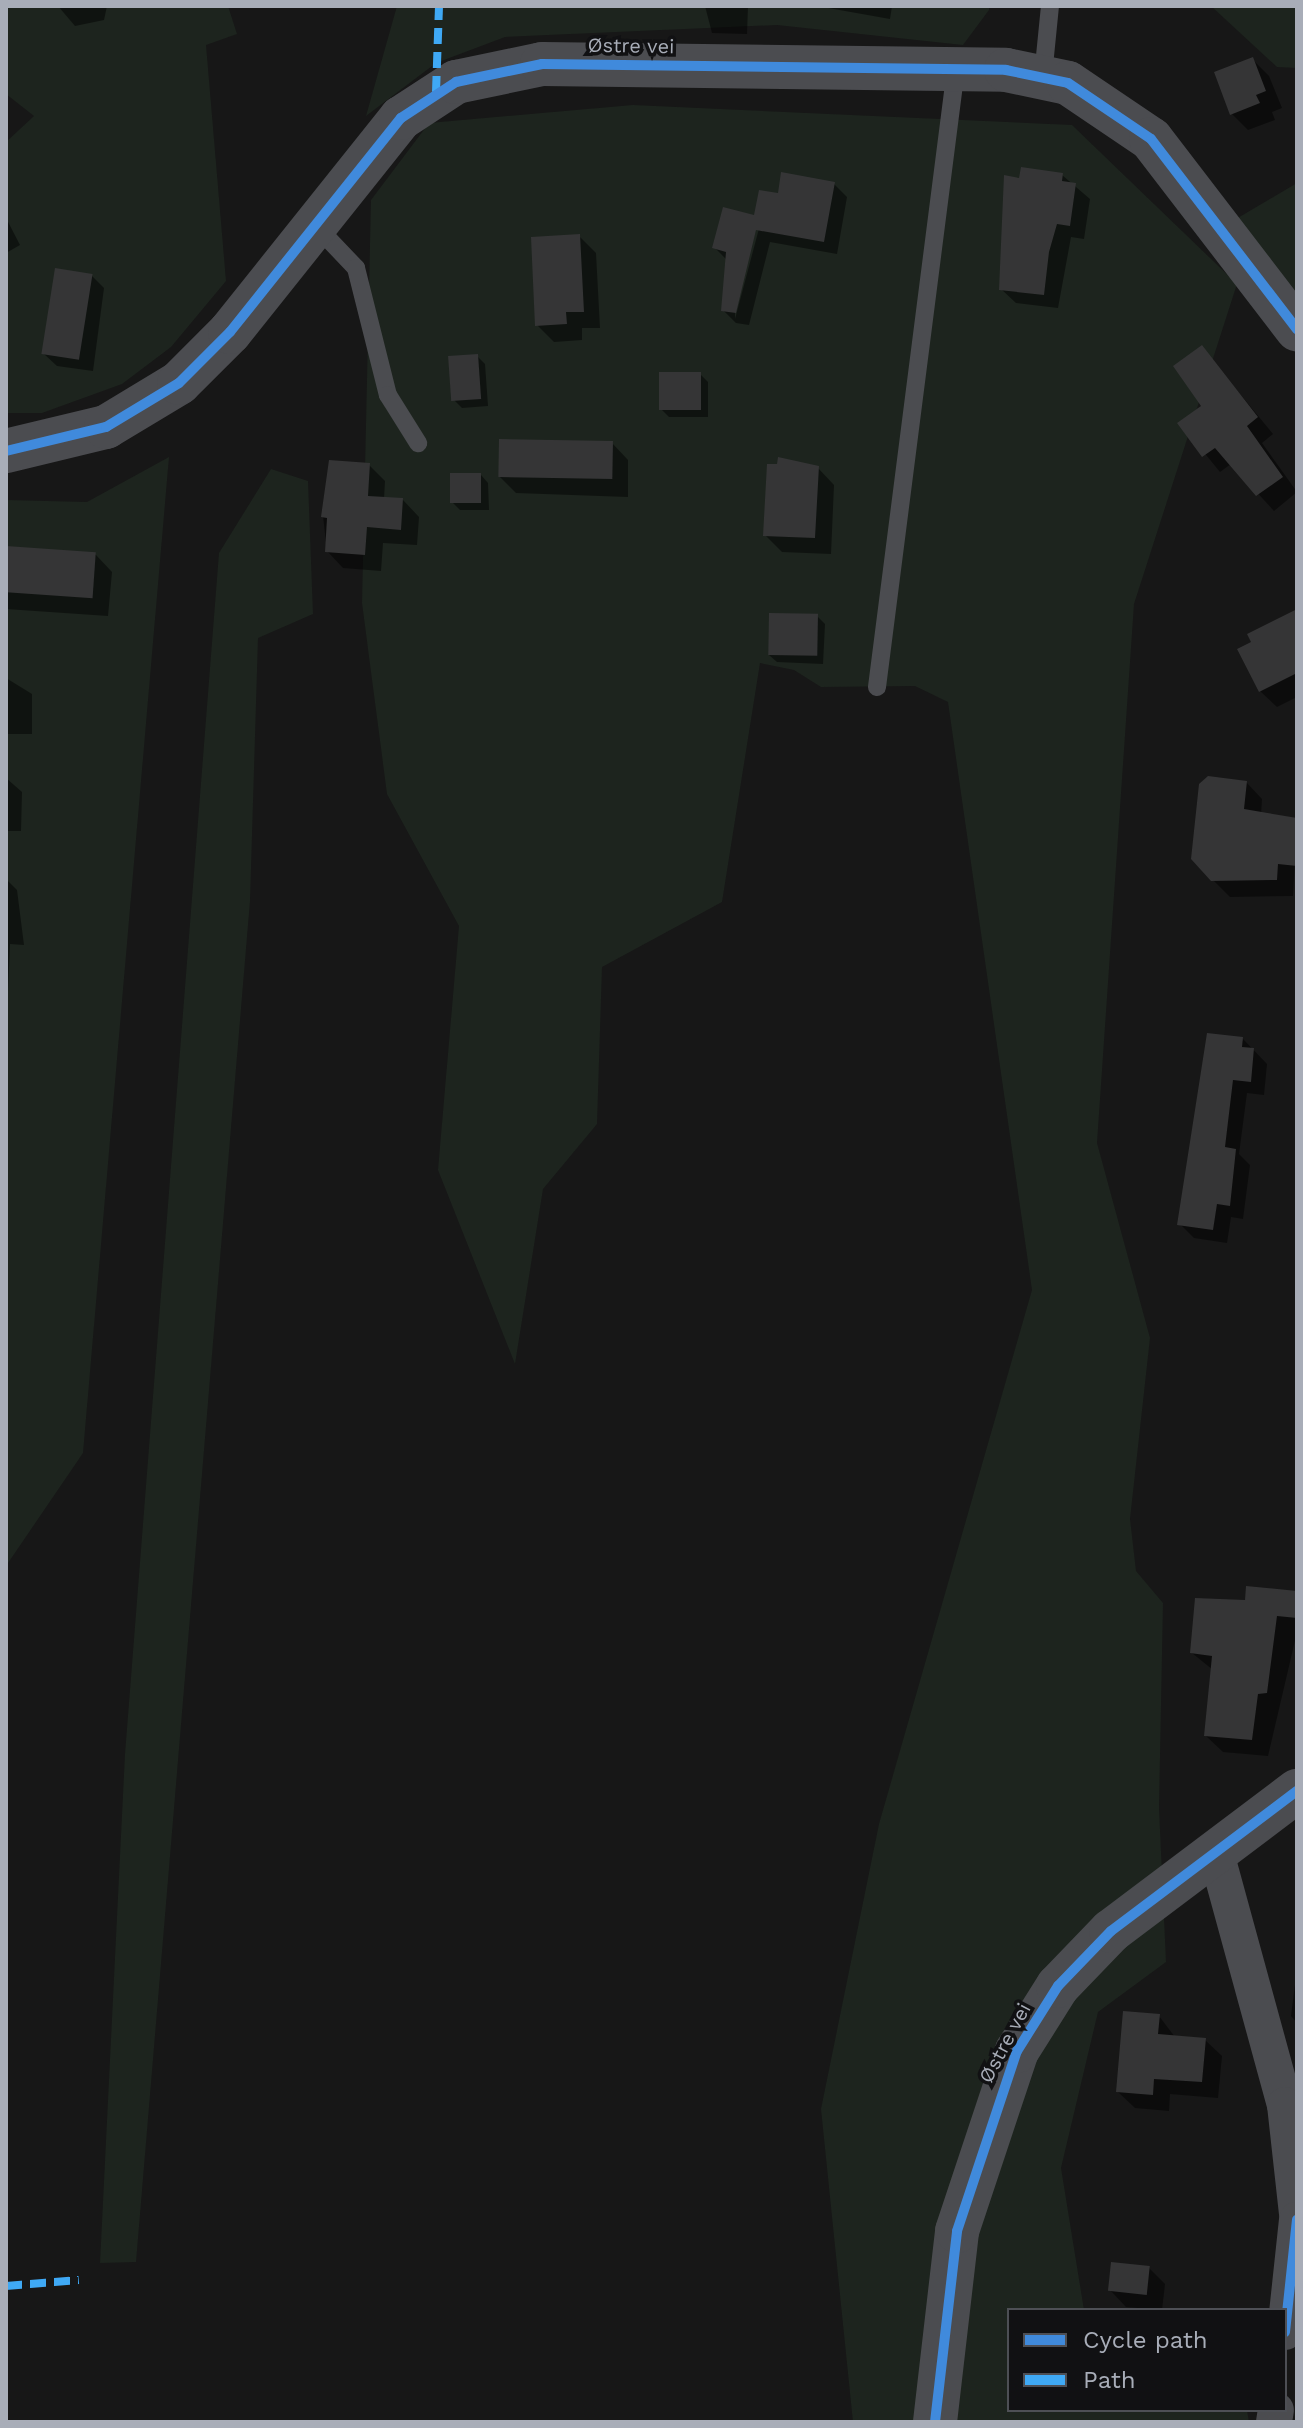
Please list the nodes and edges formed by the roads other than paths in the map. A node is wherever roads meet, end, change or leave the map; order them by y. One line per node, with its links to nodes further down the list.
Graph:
1 (1050, 6): 3 (lane)
2 (956, 69): 3 (street, Østre vei); 4 (street, Østre vei); 8 (lane)
3 (1043, 76): 5 (street, Østre vei)
4 (316, 226): 6 (lane); 7 (street, Østre vei)
5 (1297, 329)
6 (418, 443)
7 (6, 451)
8 (877, 687)
9 (1297, 1791): 10 (street, Østre vei)
10 (1216, 1853): 11 (street); 14 (street, Østre vei)
11 (1297, 2213)
12 (1297, 2220): 13 (street)
13 (1287, 2313)
14 (935, 2422)

